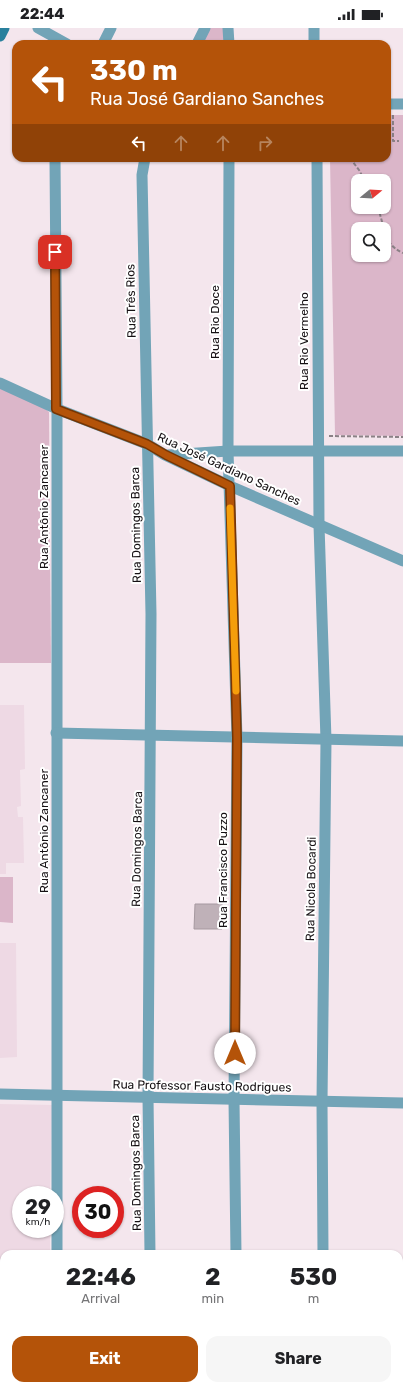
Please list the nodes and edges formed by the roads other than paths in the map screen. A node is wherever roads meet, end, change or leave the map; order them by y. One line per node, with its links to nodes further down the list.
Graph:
1 (4, 28): 7 (main road)
2 (38, 28): 8 (street)
3 (111, 28): 9 (street)
4 (205, 28): 10 (street)
5 (228, 28): 11 (street)
6 (314, 28): 12 (street)
7 (0, 36)
8 (60, 40)
9 (105, 40)
10 (199, 40)
11 (229, 40)
12 (314, 40)
13 (391, 104): 14 (street)
14 (403, 104)
15 (54, 162): 20 (street, Rua Antônio Zancaner)
16 (144, 162): 21 (street, Rua Três Rios)
17 (229, 162): 22 (street, Rua Rio Doce)
18 (317, 162): 24 (street, Rua Rio Vermelho)
19 (0, 383): 20 (street, Rua José Gardiano Sanches)
20 (56, 409): 21 (street, Rua José Gardiano Sanches); 29 (street, Rua Antônio Zancaner)
21 (147, 444): 25 (street, Rua José Gardiano Sanches); 30 (street, Rua Domingos Barca)
22 (228, 451): 24 (street); 25 (street); 26 (street, Rua Rio Doce)
23 (403, 451): 24 (street)
24 (318, 452): 27 (street, Rua Rio Vermelho)
25 (166, 455): 26 (street, Rua José Gardiano Sanches)
26 (230, 486): 27 (street, Rua José Gardiano Sanches); 31 (street, Rua Francisco Puzzo)
27 (319, 525): 28 (street, Rua José Gardiano Sanches); 32 (street, Rua Nicola Bocardi)
28 (403, 561)
29 (56, 733): 30 (street); 35 (street, Rua Antônio Zancaner)
30 (151, 736): 31 (street); 36 (street, Rua Domingos Barca)
31 (237, 738): 32 (street); 37 (street, Rua Francisco Puzzo)
32 (326, 740): 33 (street); 38 (street, Rua Nicola Bocardi)
33 (403, 742)
34 (0, 1094): 35 (street, Rua Professor Fausto Rodrigues)
35 (57, 1096): 36 (street, Rua Professor Fausto Rodrigues); 40 (street, Rua Antônio Zancaner)
36 (148, 1098): 37 (street, Rua Professor Fausto Rodrigues); 41 (street, Rua Domingos Barca)
37 (234, 1100): 38 (street, Rua Professor Fausto Rodrigues); 42 (street, Rua Francisco Puzzo)
38 (322, 1102): 39 (street, Rua Professor Fausto Rodrigues); 43 (street, Rua Nicola Bocardi)
39 (403, 1103)
40 (57, 1250)
41 (150, 1250)
42 (236, 1250)
43 (323, 1250)

